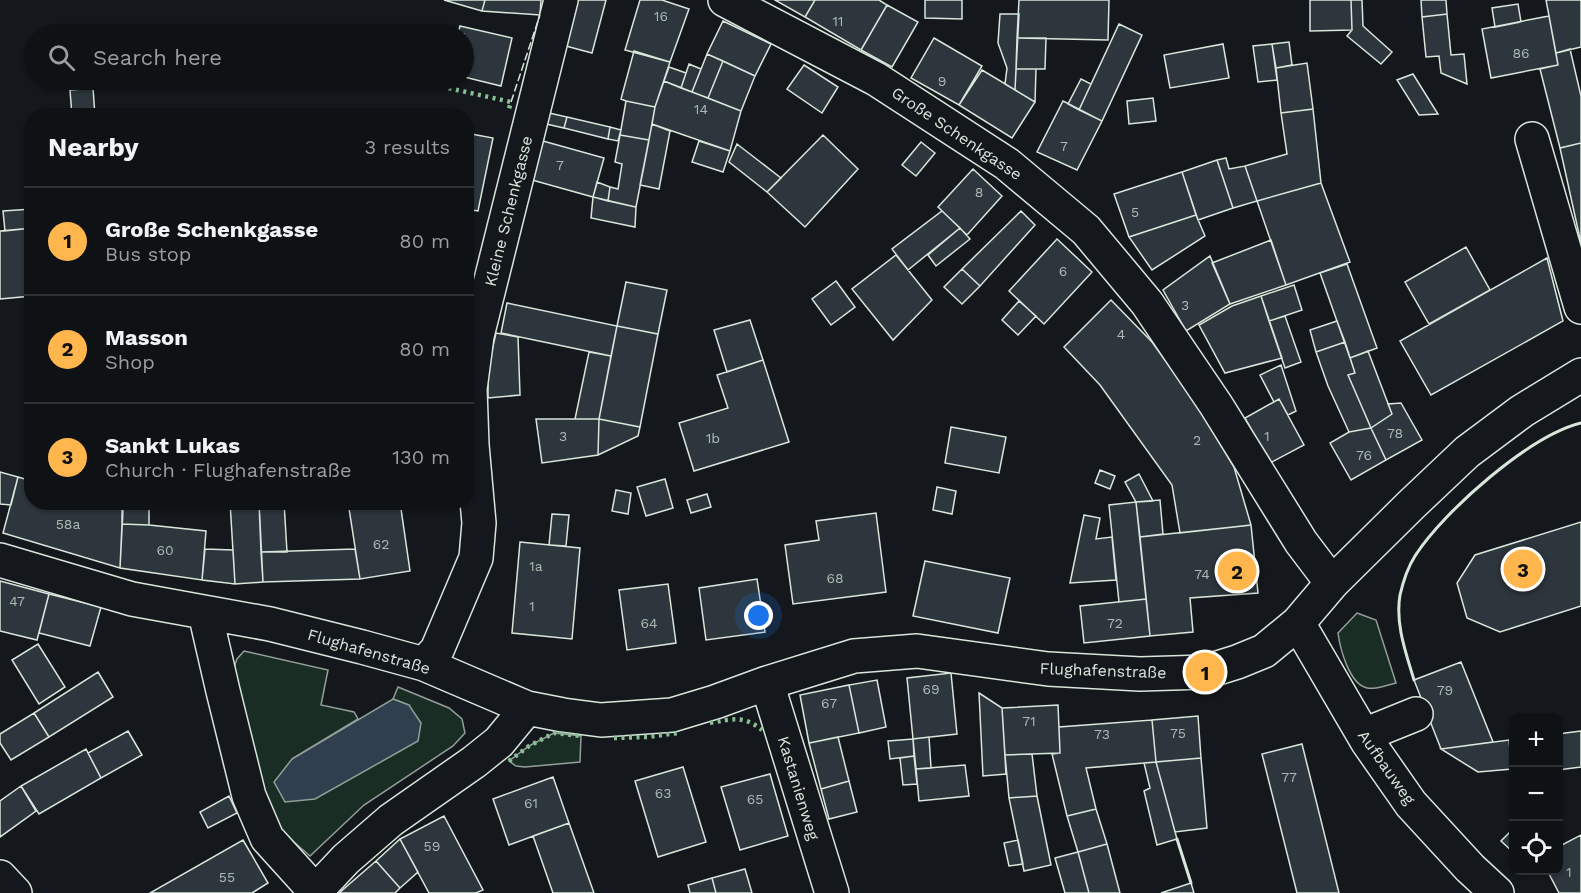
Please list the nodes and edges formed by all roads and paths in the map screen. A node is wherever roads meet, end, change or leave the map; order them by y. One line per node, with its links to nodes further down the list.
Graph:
1 (561, 0): 5 (street, Kleine Schenkgasse)
2 (725, 0): 9 (street, Große Schenkgasse)
3 (1532, 139): 4 (street)
4 (1581, 307)
5 (474, 359)
6 (1581, 375): 9 (street, Flughafenstraße)
7 (474, 468): 12 (street, Kleine Schenkgasse)
8 (0, 560): 10 (street, Flughafenstraße)
9 (1332, 583): 11 (street, Flughafenstraße)
10 (206, 612): 12 (street, Flughafenstraße); 18 (street)
11 (1298, 623): 13 (street, Flughafenstraße); 16 (street, Aufbauweg)
12 (424, 664): 14 (street, Flughafenstraße)
13 (768, 683): 14 (street, Flughafenstraße); 20 (street, Kastanienweg)
14 (527, 708): 18 (street)
15 (1416, 714): 16 (street)
16 (1364, 735): 21 (street, Aufbauweg)
17 (0, 877): 19 (street)
18 (315, 892)
19 (15, 893)
20 (832, 893)
21 (1497, 893)

